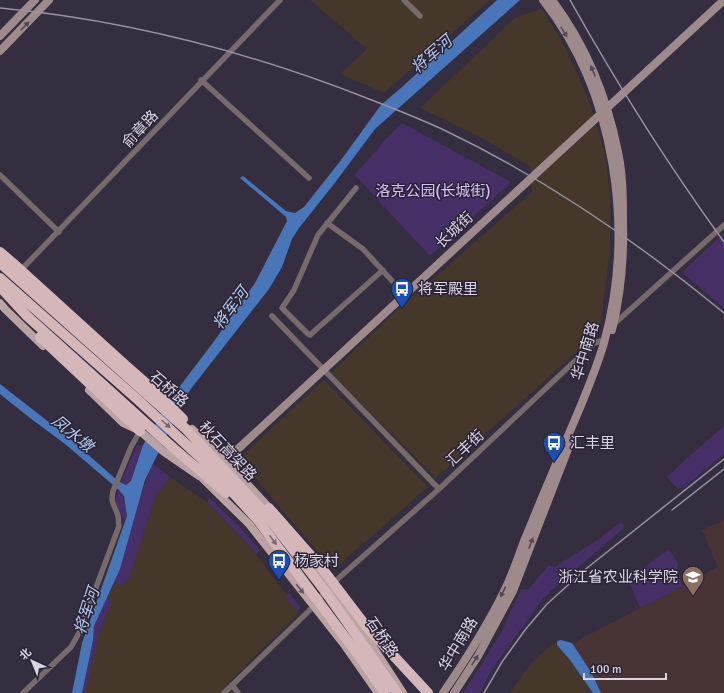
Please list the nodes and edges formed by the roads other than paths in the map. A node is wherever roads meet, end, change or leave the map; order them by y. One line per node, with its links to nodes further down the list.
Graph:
1 (35, 0): 9 (main road)
2 (49, 0): 10 (main road, one-way to 2)
3 (280, 0): 11 (street, 俞章路)
4 (404, 0): 8 (street)
5 (543, 0): 12 (main road, 华中南路, one-way to 12)
6 (552, 0): 12 (main road, 华中南路, one-way to 6)
7 (724, 0): 12 (main road, 长城街)
8 (420, 16)
9 (0, 36)
10 (0, 51)
11 (202, 80): 14 (street); 18 (street, 俞章路)
12 (604, 111): 27 (main road, 长城街); 30 (main road, 华中南路); 31 (main road, 华中南路)
13 (0, 174): 18 (street)
14 (309, 178)
15 (356, 188): 16 (street)
16 (327, 223): 22 (street); 22 (street)
17 (724, 224): 30 (street, 汇丰街)
18 (59, 232): 23 (street, 俞章路)
19 (0, 252): 33 (highway, bridge)
20 (0, 257): 23 (main road, 石桥路)
21 (0, 263): 49 (highway, 秋石高架路, bridge)
22 (383, 270): 27 (street)
23 (18, 274): 33 (main road, 石桥路)
24 (0, 278): 40 (highway, 秋石高架路, one-way to 40, bridge)
25 (0, 286): 37 (main road); 40 (highway, bridge)
26 (0, 295): 35 (highway)
27 (405, 295): 32 (main road, 长城街)
28 (2, 309): 35 (main road)
29 (272, 316): 32 (street)
30 (613, 326): 31 (street, 汇丰街); 53 (main road, 华中南路, one-way to 30)
31 (604, 340): 38 (street, 汇丰街); 52 (main road, 华中南路, one-way to 52)
32 (323, 371): 36 (main road, 长城街); 38 (street)
33 (163, 401): 34 (highway)
34 (181, 418): 36 (main road, 石桥路)
35 (140, 431): 37 (main road); 44 (street)
36 (224, 459): 37 (main road, 长城街); 39 (main road, 石桥路)
37 (199, 476): 42 (main road, one-way to 42)
38 (439, 489): 41 (street, 汇丰街)
39 (269, 508): 41 (main road, 石桥路); 51 (highway, bridge)
40 (257, 519): 48 (highway, 秋石高架路, one-way to 48, bridge)
41 (329, 587): 42 (street, 汇丰街); 50 (main road, 石桥路)
42 (314, 606): 43 (street, 汇丰街); 47 (main road)
43 (232, 685): 45 (street, 汇丰街); 46 (street)
44 (22, 693)
45 (224, 693)
46 (238, 693)
47 (378, 693)
48 (385, 693)
49 (397, 693)
50 (403, 693)
51 (428, 693)
52 (443, 693)
53 (454, 693)

